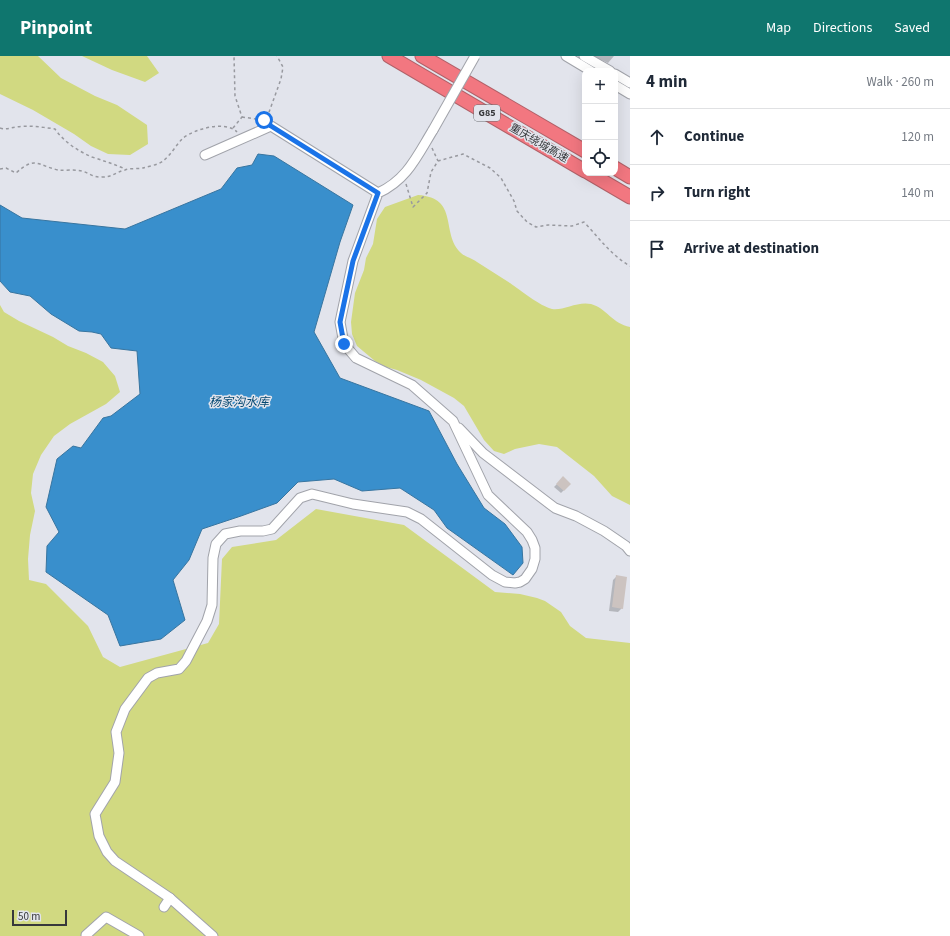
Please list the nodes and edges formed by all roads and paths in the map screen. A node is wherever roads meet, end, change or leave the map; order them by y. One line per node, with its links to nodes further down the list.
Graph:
1 (234, 56): 14 (path)
2 (277, 56): 15 (path)
3 (389, 56): 23 (highway, 重庆绕城高速 / G85)
4 (422, 56): 20 (highway, 重庆绕城高速 / G85)
5 (475, 56): 19 (street, bridge)
6 (566, 56): 8 (street)
7 (584, 56): 9 (street)
8 (586, 68)
9 (605, 68)
10 (618, 76): 11 (street)
11 (630, 83)
12 (618, 87): 13 (street)
13 (630, 94)
14 (242, 116): 15 (path); 17 (path)
15 (271, 126): 18 (street); 30 (street)
16 (0, 128): 25 (path)
17 (233, 128): 18 (path); 25 (path)
18 (244, 139): 21 (street)
19 (427, 140): 22 (path); 29 (street)
20 (582, 149)
21 (205, 155)
22 (438, 161): 29 (path); 32 (path)
23 (582, 168)
24 (0, 169): 25 (path)
25 (125, 169)
26 (618, 170): 28 (highway)
27 (594, 176): 31 (highway)
28 (630, 177)
29 (400, 179): 30 (street)
30 (378, 193): 33 (street)
31 (630, 197)
32 (630, 266)
33 (453, 421): 34 (street); 35 (street)
34 (630, 551)
35 (170, 898): 36 (street); 39 (street)
36 (164, 907)
37 (87, 936): 38 (street)
38 (139, 936)
39 (213, 936)

